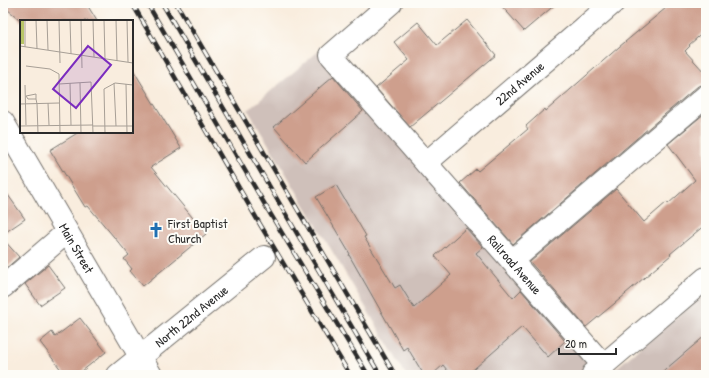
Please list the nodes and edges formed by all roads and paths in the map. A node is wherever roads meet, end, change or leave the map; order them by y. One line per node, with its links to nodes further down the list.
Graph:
1 (391, 3): 5 (street, Railroad Avenue)
2 (613, 3): 5 (street, 22nd Avenue)
3 (706, 96): 8 (street)
4 (3, 122): 6 (street, Main Street)
5 (426, 163): 8 (street, Railroad Avenue)
6 (67, 232): 10 (street); 11 (street, Main Street)
7 (264, 257): 11 (street, North 22nd Avenue)
8 (512, 261): 12 (street, Railroad Avenue)
9 (706, 278): 12 (street)
10 (3, 287)
11 (140, 356): 13 (street, North 22nd Avenue); 14 (street, Main Street)
12 (598, 370)
13 (118, 375)
14 (151, 375)

